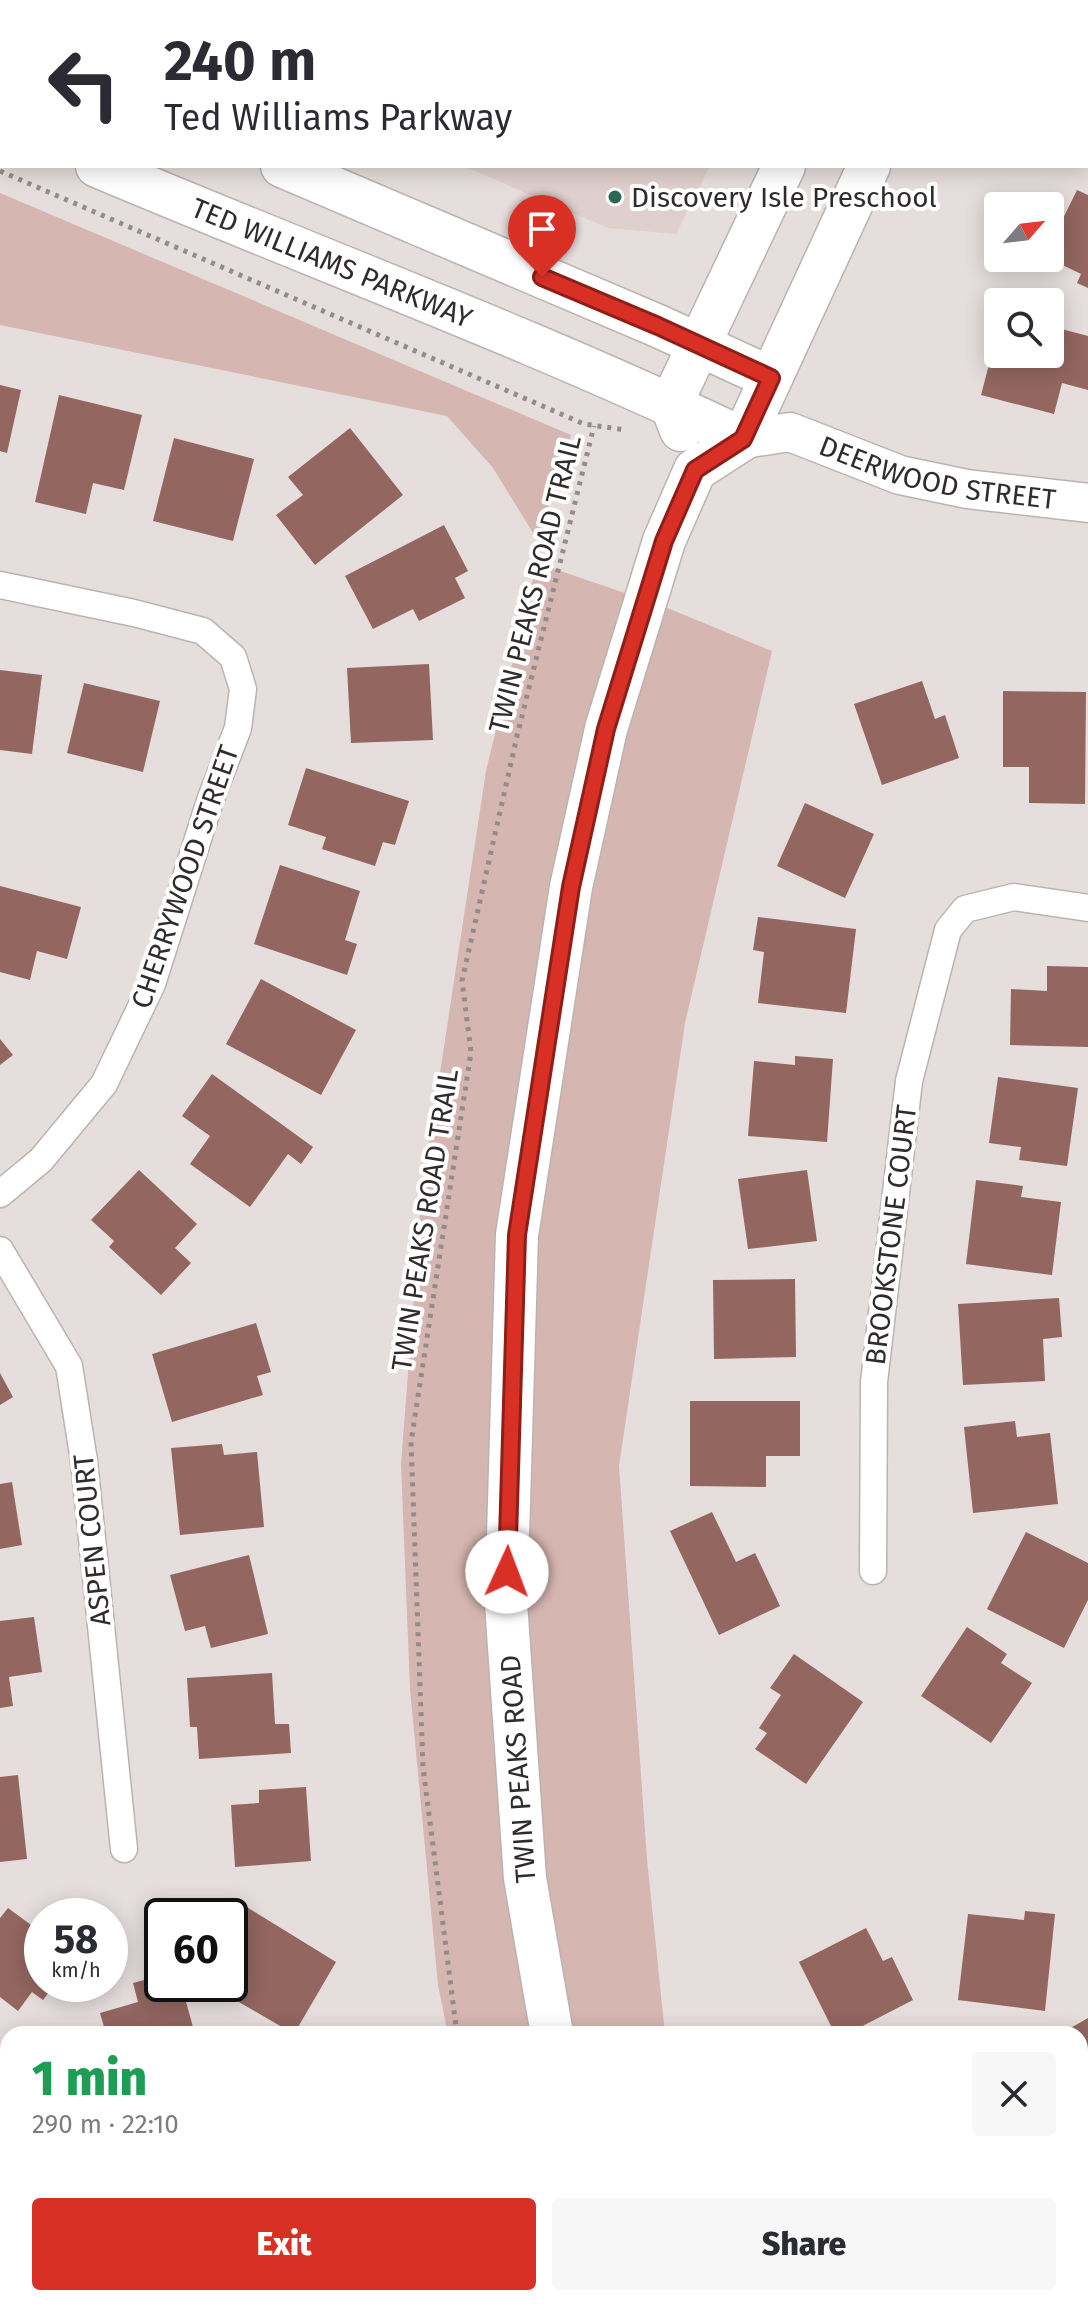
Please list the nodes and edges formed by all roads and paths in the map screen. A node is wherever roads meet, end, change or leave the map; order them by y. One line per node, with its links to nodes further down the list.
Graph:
1 (102, 168): 10 (main road, TED WILLIAMS PARKWAY)
2 (287, 168): 6 (main road)
3 (783, 168): 6 (main road, TWIN PEAKS ROAD)
4 (868, 168): 7 (main road)
5 (0, 171): 8 (path)
6 (701, 345): 7 (main road); 10 (main road, TWIN PEAKS ROAD)
7 (771, 378): 9 (street, DEERWOOD STREET); 11 (main road)
8 (594, 426): 10 (path); 19 (path, TWIN PEAKS ROAD TRAIL)
9 (790, 432): 11 (street, DEERWOOD STREET); 12 (street, DEERWOOD STREET)
10 (683, 438): 11 (main road, TED WILLIAMS PARKWAY); 11 (main road); 20 (main road, TWIN PEAKS ROAD)
11 (743, 439)
12 (1088, 503)
13 (0, 585): 15 (street, CHERRYWOOD STREET)
14 (1088, 908): 17 (street, BROOKSTONE COURT)
15 (0, 1194)
16 (0, 1250): 18 (street, ASPEN COURT)
17 (873, 1571)
18 (124, 1849)
19 (456, 2026)
20 (551, 2026)

